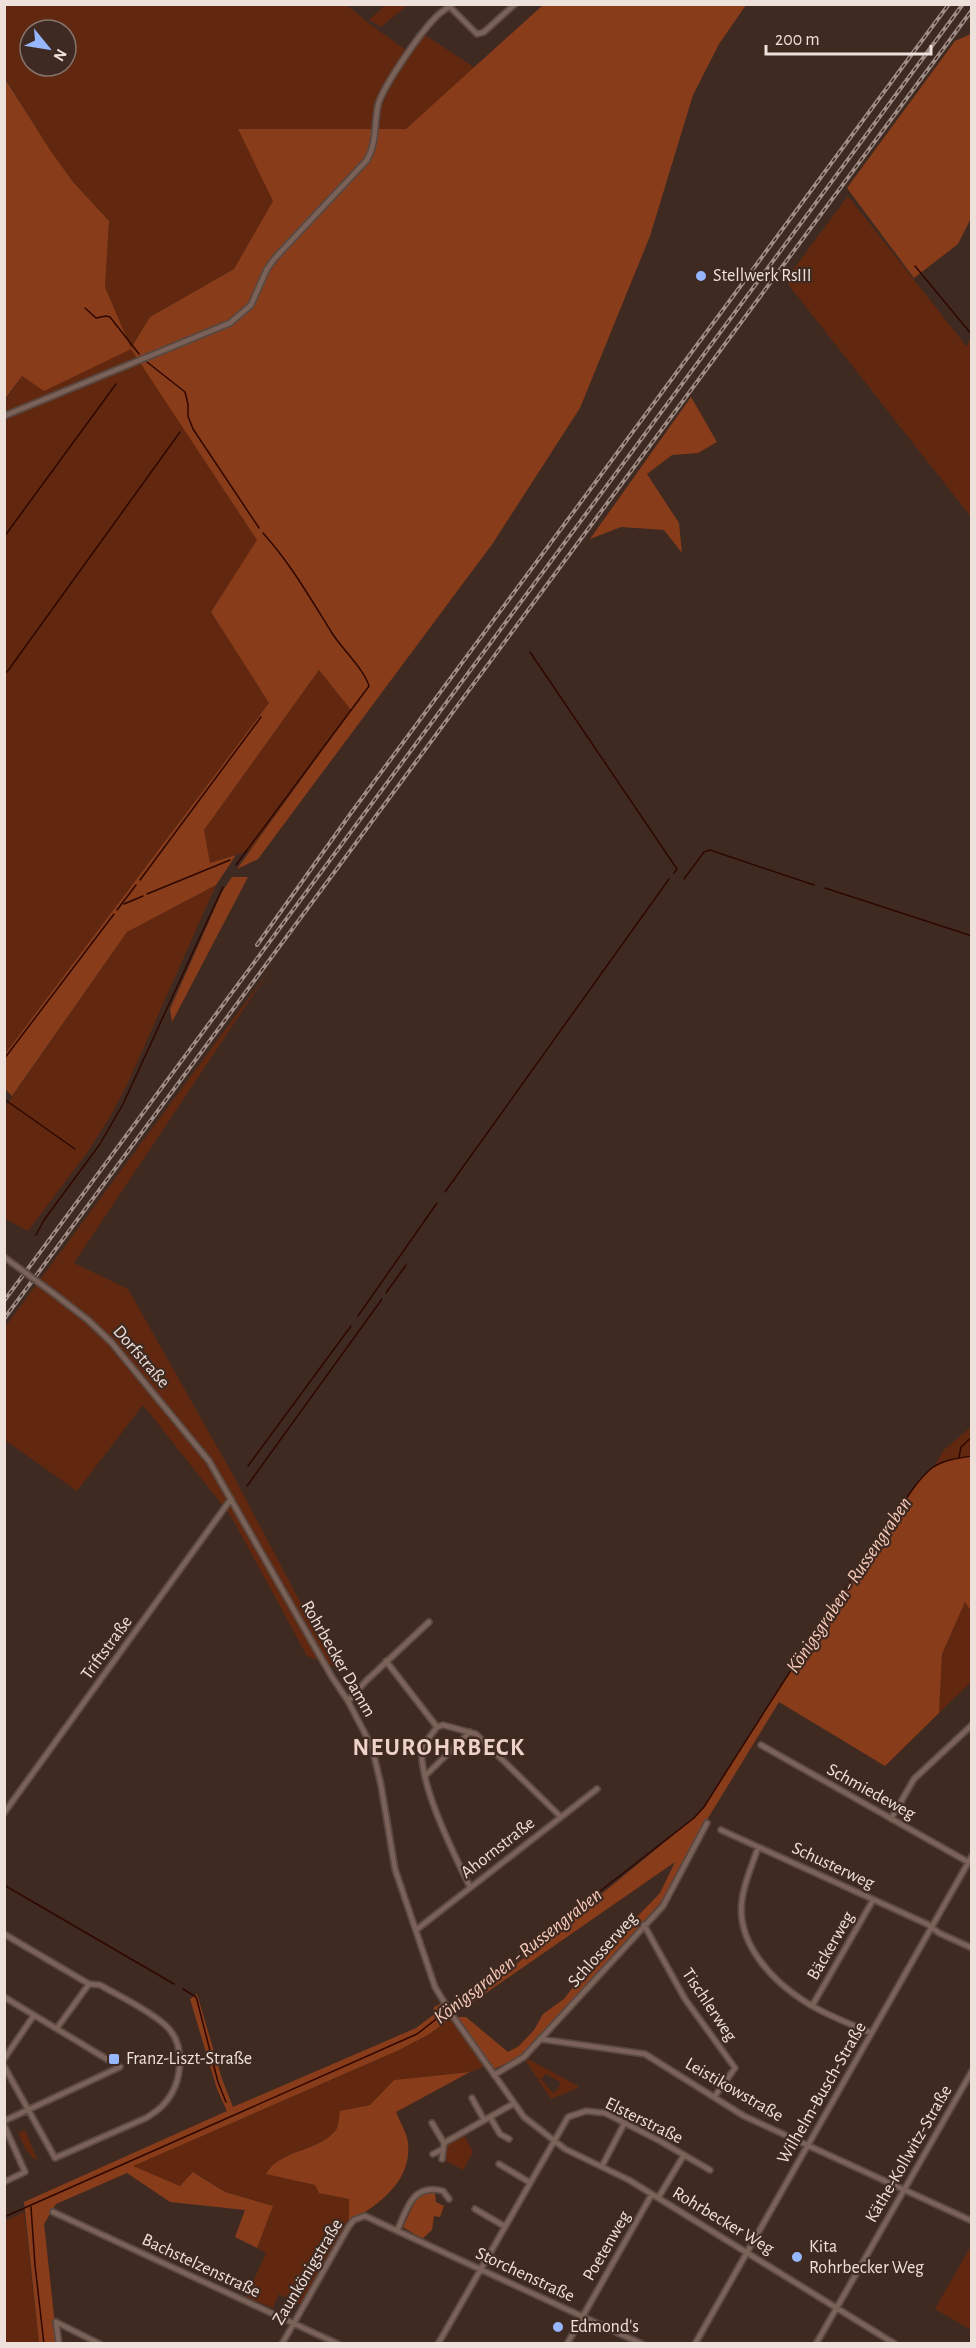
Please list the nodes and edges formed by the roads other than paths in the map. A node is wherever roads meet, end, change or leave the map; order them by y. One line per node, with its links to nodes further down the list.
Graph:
1 (515, 4): 2 (street)
2 (451, 5): 3 (street)
3 (4, 416)
4 (4, 1257): 5 (street, Dorfstraße, bridge)
5 (231, 1499): 8 (street, Rohrbecker Damm); 15 (street, Triftstraße)
6 (429, 1622): 7 (street)
7 (386, 1661): 8 (street); 10 (street)
8 (348, 1701): 27 (street, Rohrbecker Damm)
9 (972, 1725): 17 (street)
10 (437, 1727): 11 (street); 13 (street)
11 (470, 1732): 13 (street); 16 (street)
12 (761, 1745): 17 (street, Schmiedeweg)
13 (425, 1776): 23 (street)
14 (597, 1790): 16 (street, Ahornstraße)
15 (4, 1813)
16 (561, 1817): 23 (street, Ahornstraße)
17 (891, 1819): 22 (street, Schmiedeweg)
18 (707, 1823): 25 (street, Schlosserweg)
19 (721, 1830): 20 (street, Schusterweg)
20 (758, 1846): 24 (street, Schusterweg); 32 (street)
21 (972, 1856): 22 (street, Wilhelm-Busch-Straße)
22 (968, 1862): 26 (street, Wilhelm-Busch-Straße)
23 (470, 1887): 27 (street, Ahornstraße)
24 (873, 1900): 26 (street, Schusterweg); 32 (street, Bäckerweg)
25 (644, 1925): 36 (street, Schlosserweg); 44 (street, Tischlerweg)
26 (932, 1928): 29 (street, Schusterweg); 35 (street, Wilhelm-Busch-Straße)
27 (416, 1930): 40 (street, Rohrbecker Damm)
28 (4, 1934): 30 (street)
29 (972, 1948)
30 (89, 1984): 34 (street); 46 (street)
31 (4, 1998): 33 (street)
32 (812, 2006): 35 (street)
33 (34, 2015): 34 (street); 37 (street)
34 (57, 2028): 46 (street)
35 (872, 2034): 55 (street, Wilhelm-Busch-Straße)
36 (540, 2039): 40 (street, Schlosserweg); 44 (street, Leistikowstraße)
37 (4, 2059)
38 (4, 2066): 46 (street)
39 (972, 2071): 41 (street, Käthe-Kollwitz-Straße)
40 (493, 2073): 45 (street, Rohrbecker Weg)
41 (966, 2081): 42 (street); 64 (street, Käthe-Kollwitz-Straße)
42 (972, 2084)
43 (472, 2097): 48 (street)
44 (715, 2097): 55 (street, Leistikowstraße)
45 (513, 2104): 47 (street); 53 (street, Rohrbecker Weg)
46 (28, 2110): 49 (street)
47 (490, 2117): 48 (street); 52 (street)
48 (484, 2120): 54 (street)
49 (4, 2123): 62 (street)
50 (432, 2123): 54 (street)
51 (624, 2124): 53 (street, Elsterstraße); 57 (street, Elsterstraße); 60 (street)
52 (509, 2139)
53 (553, 2141): 60 (street, Rohrbecker Weg); 63 (street, Elsterstraße)
54 (444, 2146): 56 (street); 58 (street)
55 (808, 2146): 64 (street, Leistikowstraße); 74 (street, Wilhelm-Busch-Straße)
56 (433, 2154)
57 (684, 2155): 61 (street, Elsterstraße); 66 (street, Rohrbecker Weg)
58 (442, 2158)
59 (499, 2164): 63 (street)
60 (602, 2166): 65 (street, Rohrbecker Weg)
61 (710, 2170)
62 (4, 2181)
63 (529, 2182): 72 (street, Elsterstraße)
64 (904, 2190): 71 (street, Leistikowstraße); 76 (street, Käthe-Kollwitz-Straße)
65 (652, 2194): 66 (street, Rohrbecker Weg); 77 (street, Poetenweg)
66 (658, 2198): 74 (street, Rohrbecker Weg)
67 (449, 2199): 73 (street)
68 (475, 2210): 72 (street)
69 (53, 2212): 78 (street, Bachstelzenstraße)
70 (360, 2218): 73 (street, Storchenstraße); 78 (street, Zaunkönigstraße)
71 (972, 2221)
72 (504, 2226): 75 (street, Elsterstraße)
73 (397, 2231): 75 (street, Storchenstraße)
74 (748, 2252): 76 (street, Rohrbecker Weg); 86 (street, Wilhelm-Busch-Straße)
75 (481, 2269): 77 (street, Storchenstraße); 83 (street, Elsterstraße)
76 (837, 2307): 87 (street, Käthe-Kollwitz-Straße); 88 (street, Rohrbecker Weg)
77 (582, 2316): 84 (street, Poetenweg); 85 (street, Storchenstraße)
78 (293, 2323): 81 (street, Zaunkönigstraße); 82 (street, Bachstelzenstraße)
79 (59, 2343): 80 (street)
80 (100, 2343)
81 (282, 2343)
82 (338, 2343)
83 (438, 2343)
84 (567, 2343)
85 (642, 2343)
86 (695, 2343)
87 (816, 2343)
88 (895, 2343)

